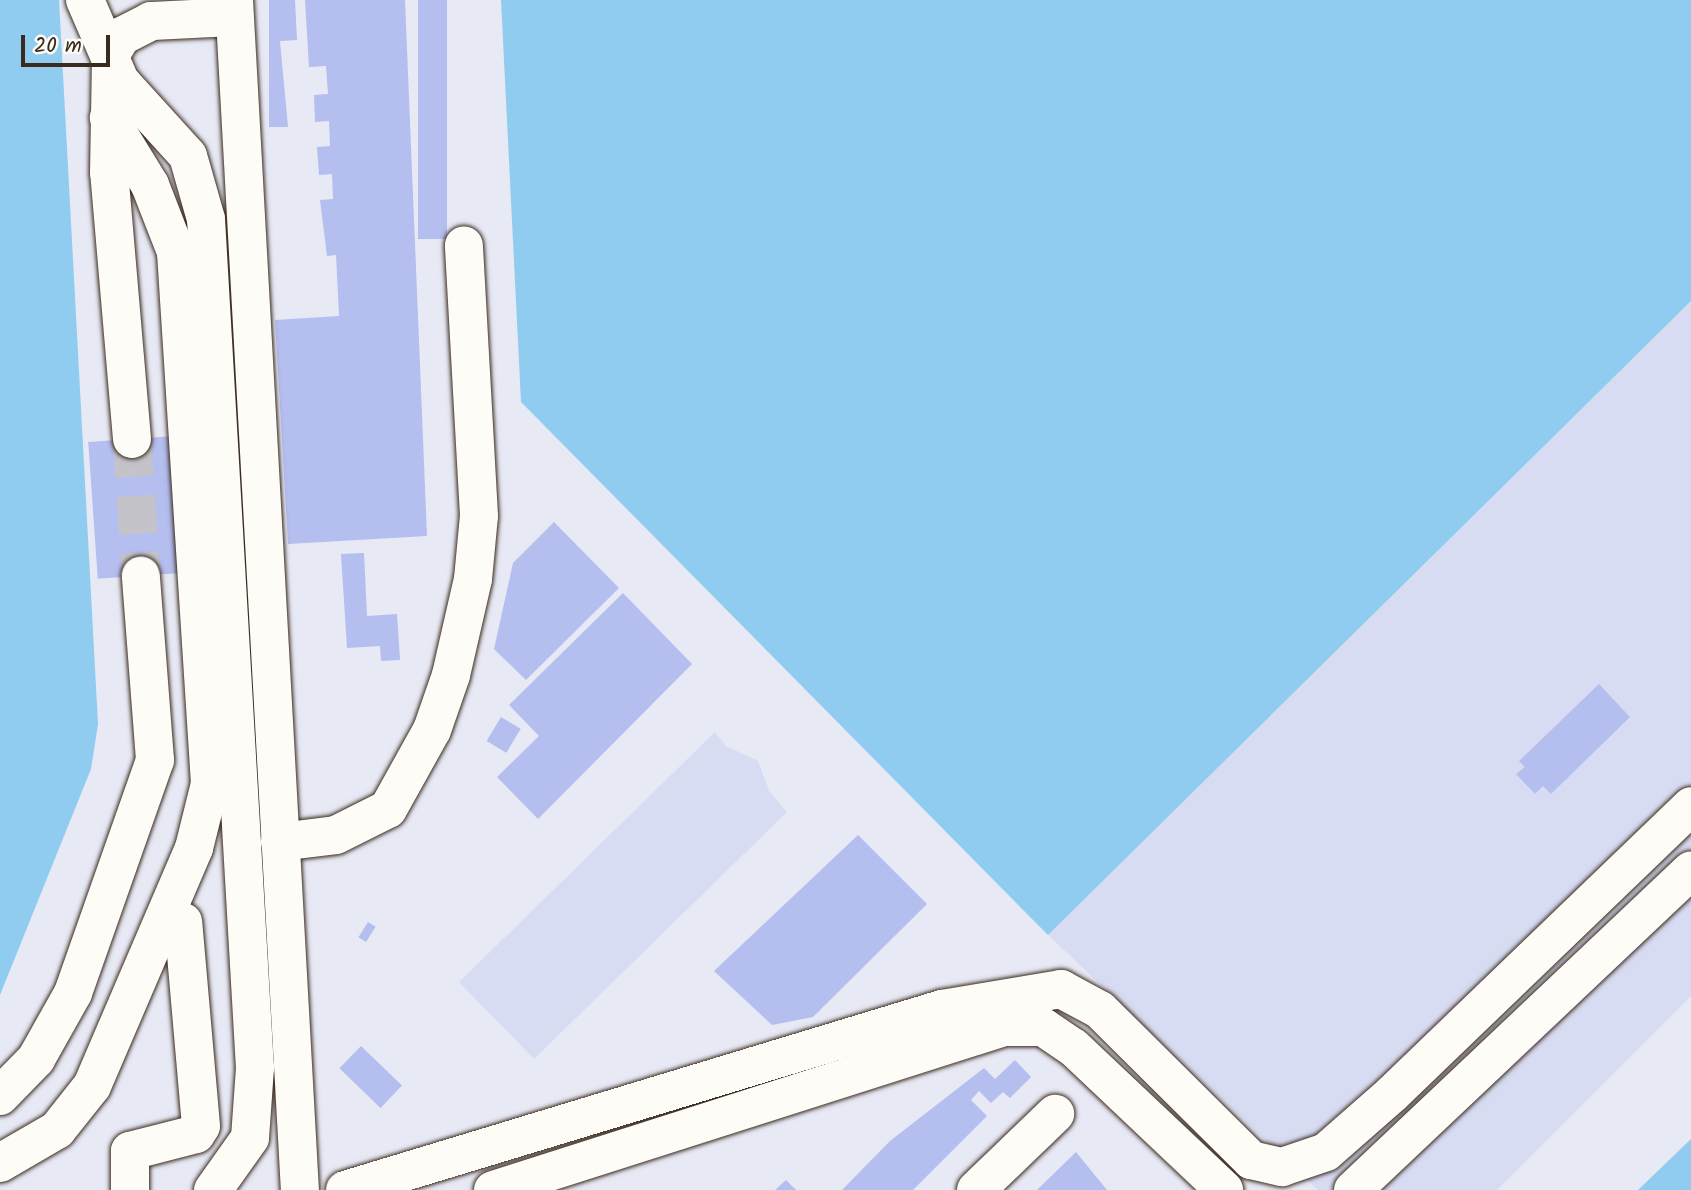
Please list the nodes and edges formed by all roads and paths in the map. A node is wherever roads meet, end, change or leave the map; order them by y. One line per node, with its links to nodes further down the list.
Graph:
1 (85, 0): 3 (street)
2 (225, 6): 3 (street); 9 (street)
3 (109, 62): 4 (street); 16 (street)
4 (110, 118): 6 (street); 14 (street)
5 (464, 245): 9 (street)
6 (132, 439)
7 (141, 576): 12 (street)
8 (1691, 806): 18 (street)
9 (281, 842): 17 (street)
10 (1691, 870): 22 (street)
11 (183, 922): 15 (street)
12 (0, 1096)
13 (1055, 1114): 20 (street)
14 (0, 1163)
15 (130, 1190)
16 (213, 1190)
17 (300, 1190)
18 (345, 1190)
19 (492, 1190): 21 (street)
20 (976, 1190)
21 (1224, 1190)
22 (1353, 1190)

